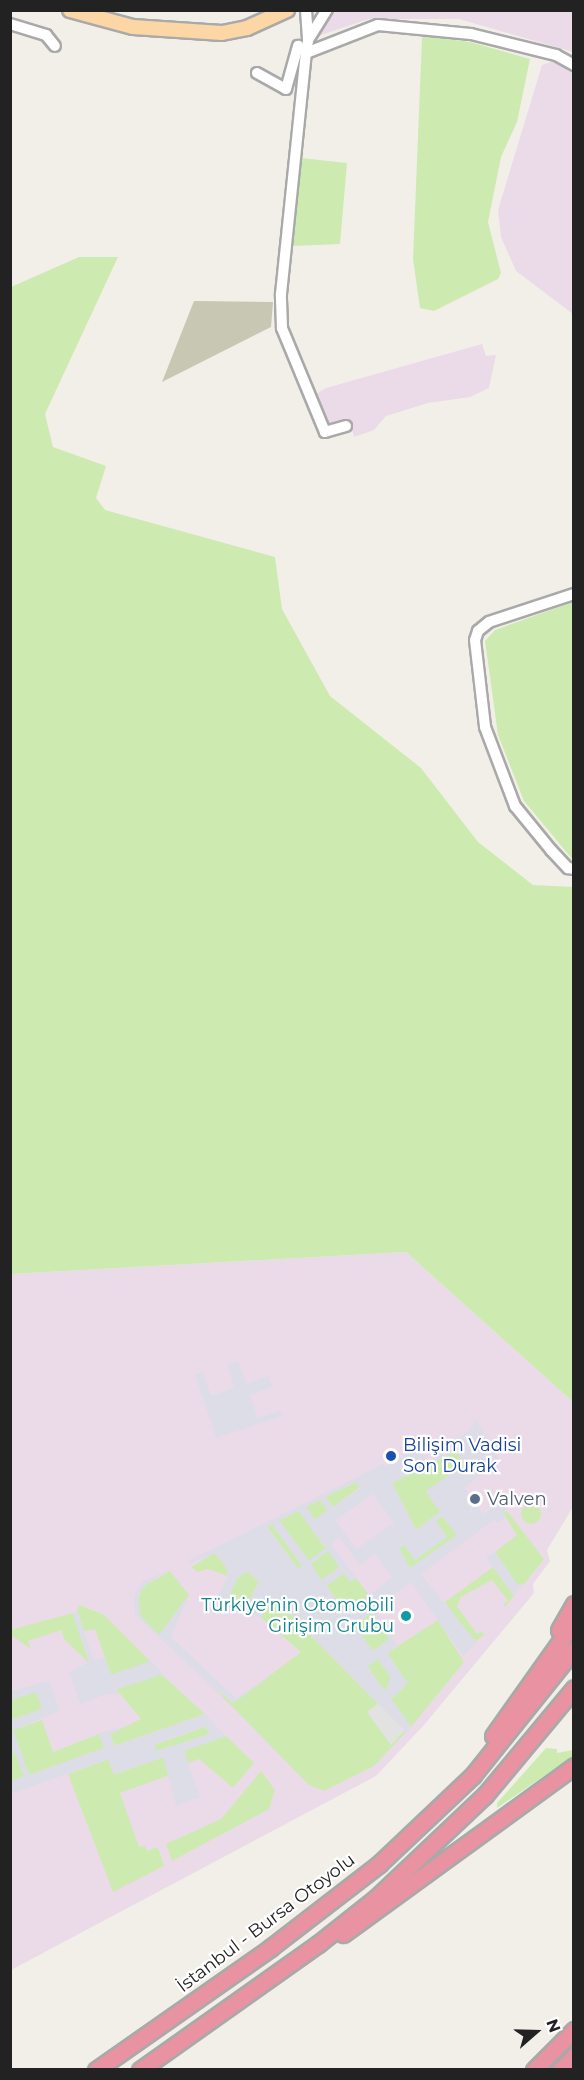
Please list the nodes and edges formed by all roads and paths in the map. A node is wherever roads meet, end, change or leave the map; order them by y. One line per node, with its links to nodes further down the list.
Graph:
1 (70, 10): 2 (main road)
2 (287, 10)
3 (306, 10): 7 (street)
4 (327, 10): 7 (street)
5 (10, 24): 6 (street)
6 (54, 46)
7 (304, 46): 8 (street); 9 (street); 10 (street)
8 (573, 64)
9 (257, 72)
10 (346, 426)
11 (573, 594): 12 (street)
12 (573, 869)
13 (573, 1604): 17 (highway)
14 (573, 1622): 17 (highway)
15 (573, 1649): 19 (highway)
16 (573, 1688): 20 (highway)
17 (502, 1725): 19 (highway)
18 (573, 1766): 20 (highway)
19 (452, 1798): 23 (highway, İstanbul - Bursa Otoyolu)
20 (318, 1944): 24 (highway)
21 (573, 2030): 25 (highway)
22 (573, 2056): 26 (highway)
23 (96, 2070)
24 (140, 2070)
25 (534, 2070)
26 (560, 2070)

